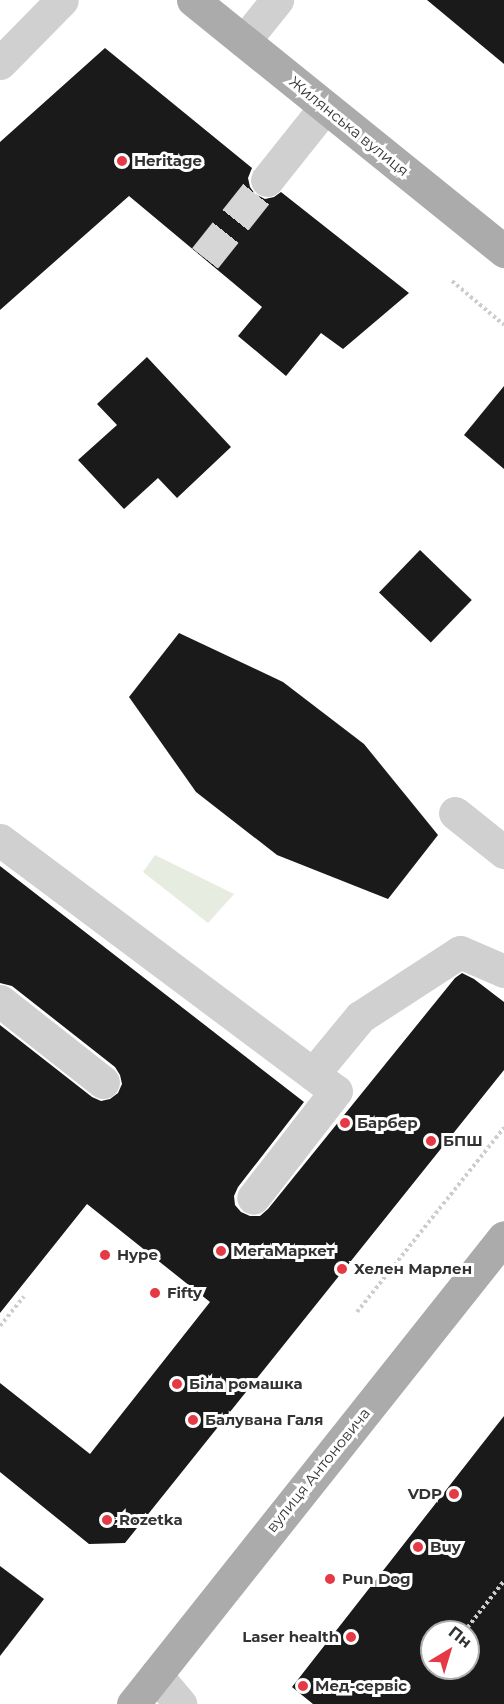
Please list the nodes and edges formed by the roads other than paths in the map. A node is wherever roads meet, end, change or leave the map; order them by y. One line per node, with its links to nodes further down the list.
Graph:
1 (62, 0): 5 (street)
2 (193, 0): 4 (main road, Жилянська вулиця)
3 (277, 0): 4 (street)
4 (244, 41): 6 (main road, Жилянська вулиця)
5 (0, 63)
6 (325, 107): 7 (street); 8 (main road, Жилянська вулиця)
7 (267, 180)
8 (504, 251)
9 (455, 813): 11 (street)
10 (0, 840): 14 (street)
11 (504, 852)
12 (504, 971): 14 (street)
13 (0, 1001): 15 (street)
14 (313, 1074): 16 (street)
15 (103, 1082)
16 (253, 1198)
17 (504, 1237): 18 (main road, вулиця Антоновича)
18 (156, 1675): 19 (main road, вулиця Антоновича); 20 (street)
19 (133, 1704)
20 (180, 1704)

